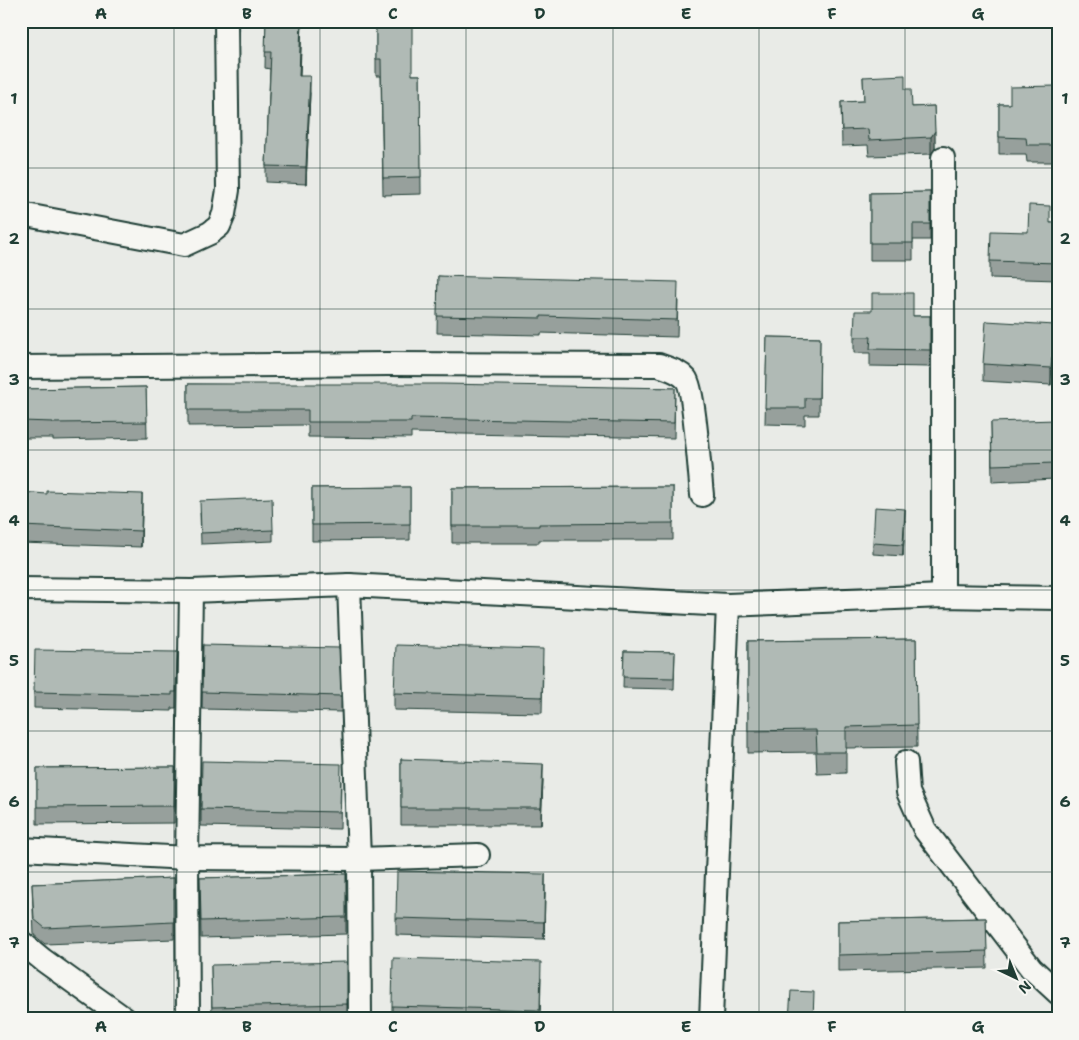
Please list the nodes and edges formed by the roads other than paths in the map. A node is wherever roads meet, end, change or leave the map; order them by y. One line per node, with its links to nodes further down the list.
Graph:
1 (226, 21): 3 (street)
2 (943, 158): 9 (street)
3 (21, 214)
4 (21, 367): 5 (street)
5 (702, 495)
6 (348, 585): 8 (street); 11 (street); 16 (street)
7 (21, 589): 8 (street)
8 (191, 591): 15 (street)
9 (943, 596): 10 (street); 11 (street)
10 (1058, 598)
11 (728, 605): 22 (street)
12 (906, 762): 18 (street)
13 (21, 850): 15 (street)
14 (478, 856): 16 (street)
15 (187, 858): 16 (street); 20 (street)
16 (359, 860): 21 (street)
17 (21, 942): 19 (street)
18 (1058, 993)
19 (125, 1019)
20 (188, 1019)
21 (360, 1019)
22 (711, 1019)

